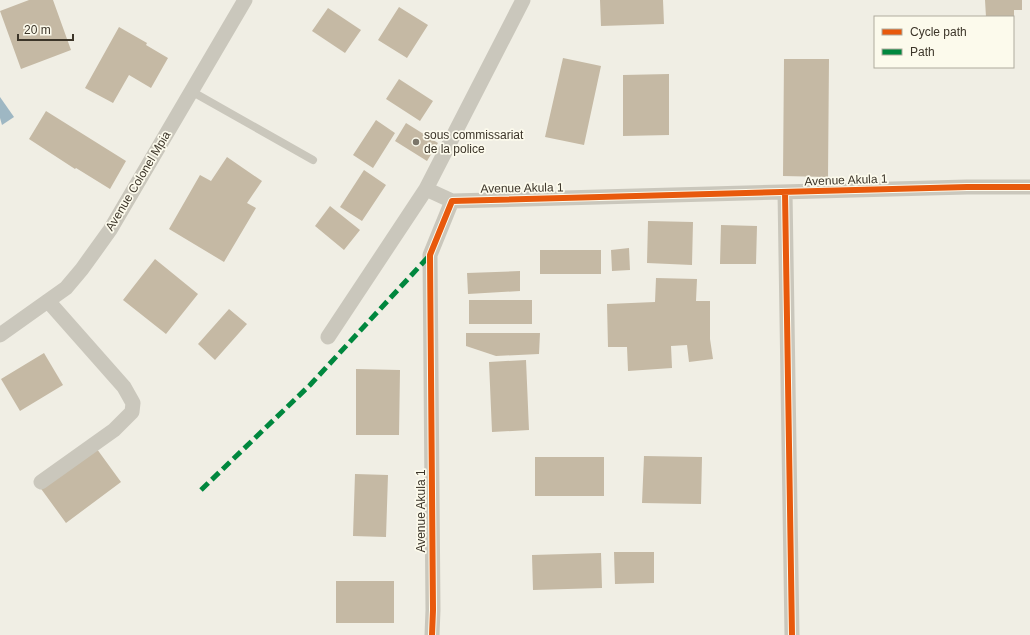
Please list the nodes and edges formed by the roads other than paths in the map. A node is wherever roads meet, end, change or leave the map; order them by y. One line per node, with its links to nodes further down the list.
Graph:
1 (240, 0): 3 (street, Avenue Colonel Mpia)
2 (523, 0): 6 (street)
3 (191, 91): 4 (lane); 9 (street, Avenue Colonel Mpia)
4 (313, 160)
5 (1030, 187): 7 (street, Avenue Akula 1)
6 (426, 189): 8 (street); 11 (street)
7 (785, 192): 8 (street, Avenue Akula 1); 14 (street)
8 (452, 201): 13 (street, Avenue Akula 1)
9 (48, 301): 10 (street, Avenue Colonel Mpia); 12 (street)
10 (0, 336)
11 (328, 338)
12 (41, 482)
13 (432, 635)
14 (792, 635)

